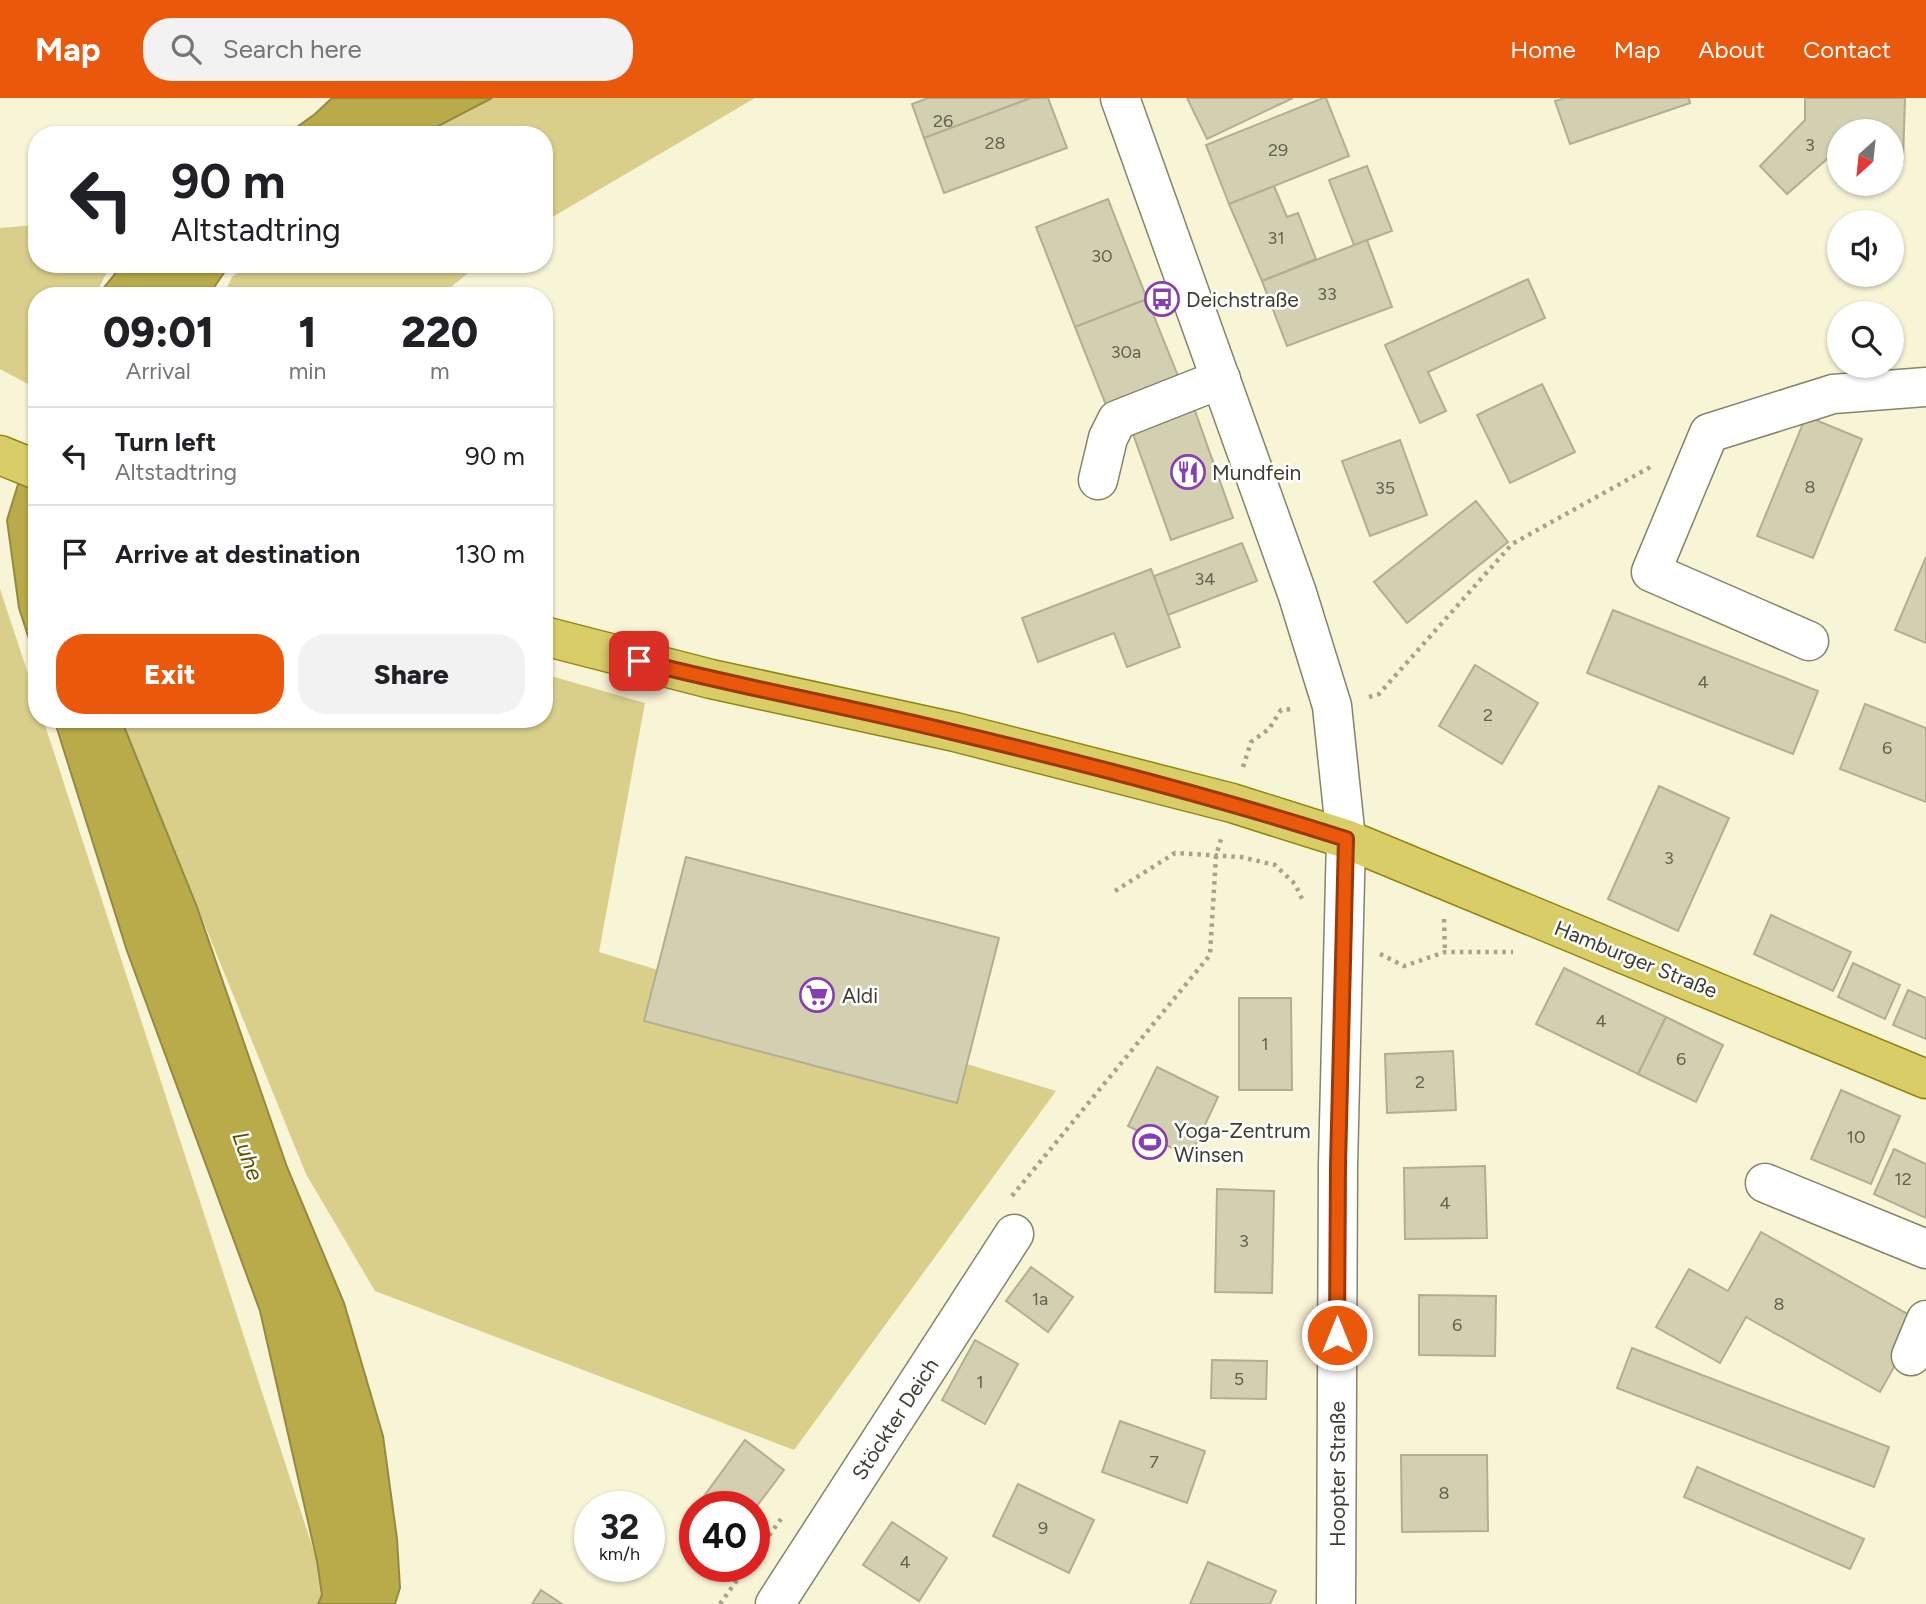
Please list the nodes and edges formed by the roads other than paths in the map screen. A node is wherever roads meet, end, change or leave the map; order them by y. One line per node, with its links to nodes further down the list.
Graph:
1 (1120, 98): 2 (street)
2 (1221, 379): 4 (street); 7 (street)
3 (1926, 387): 6 (street)
4 (1098, 480)
5 (553, 638): 7 (main road, Hamburger Straße)
6 (1809, 642)
7 (1346, 839): 8 (main road, Hamburger Straße); 15 (street, Hoopter Straße)
8 (1926, 1079)
9 (1765, 1183): 11 (street)
10 (1012, 1216): 14 (street, Stöckter Deich)
11 (1926, 1249)
12 (1926, 1320): 13 (street)
13 (1911, 1356)
14 (775, 1604)
15 (1336, 1604)

